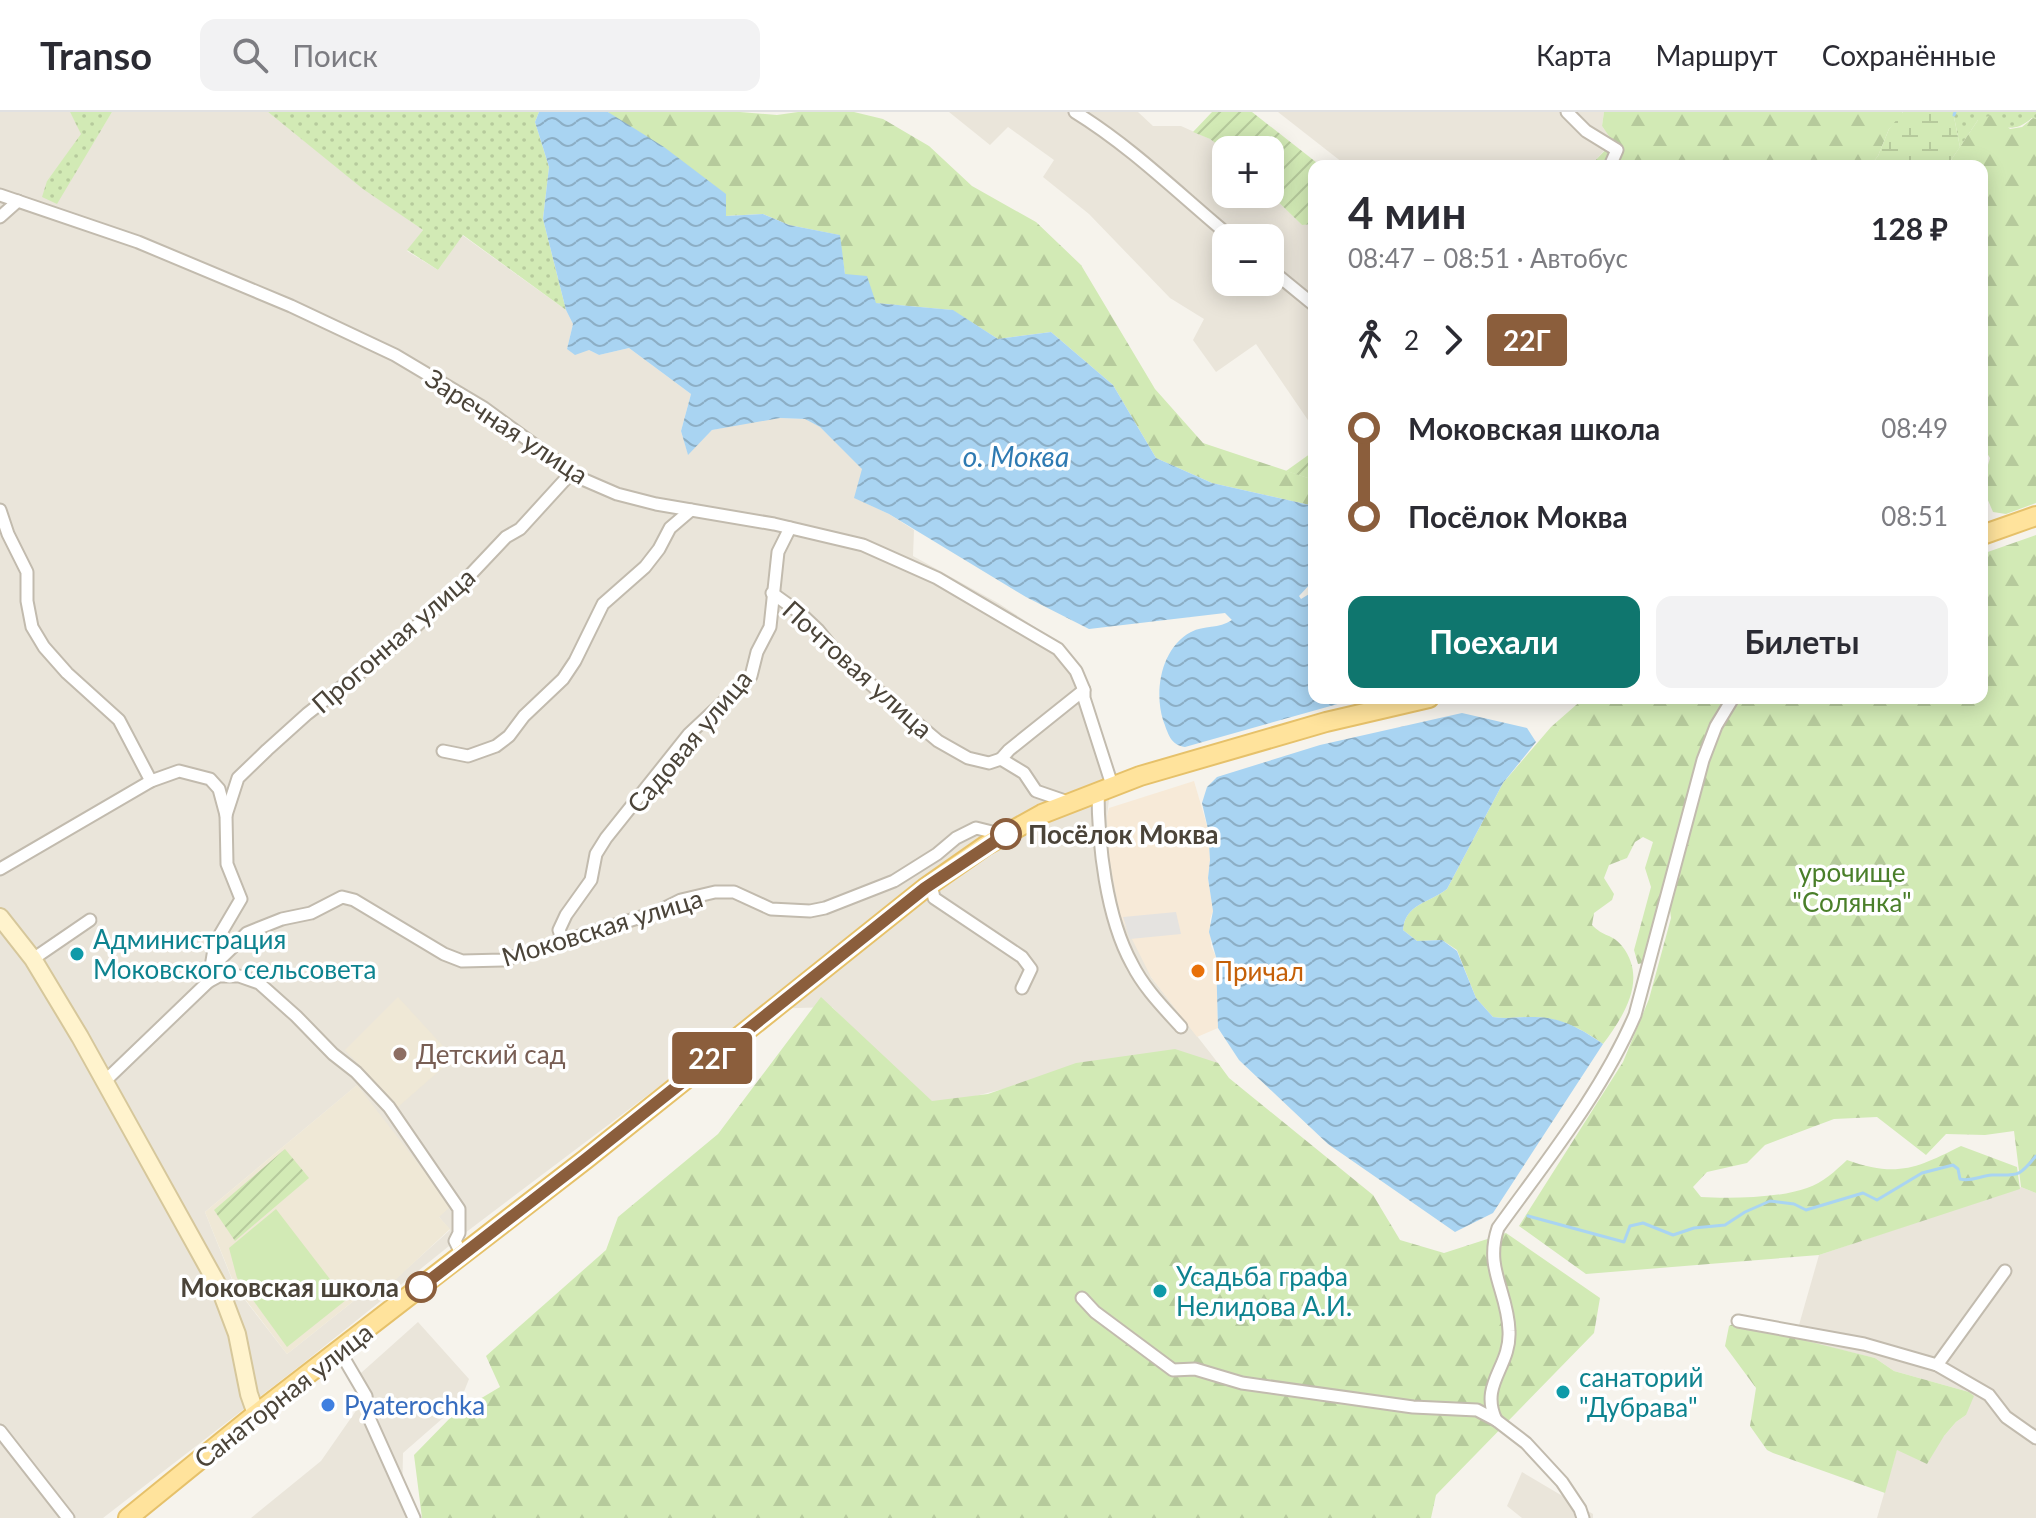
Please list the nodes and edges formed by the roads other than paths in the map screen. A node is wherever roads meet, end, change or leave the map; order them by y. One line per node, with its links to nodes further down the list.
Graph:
1 (1075, 112): 7 (street)
2 (1567, 112): 3 (street)
3 (1613, 160)
4 (0, 195): 5 (street, Заречная улица)
5 (18, 201): 6 (street); 10 (street, Заречная улица)
6 (0, 217)
7 (1216, 224)
8 (1284, 280): 9 (street)
9 (1308, 300)
10 (572, 472): 12 (street, Заречная улица); 25 (street, Прогонная улица)
11 (0, 510): 22 (street)
12 (691, 510): 14 (street, Заречная улица); 20 (street)
13 (2036, 516): 15 (main road)
14 (790, 528): 16 (street, Садовая улица); 17 (street, Заречная улица)
15 (1988, 533)
16 (772, 593): 21 (street, Почтовая улица); 31 (street, Садовая улица)
17 (1084, 690): 21 (street); 23 (street, Заречная улица)
18 (1403, 704): 23 (main road, Санаторная улица)
19 (1729, 704): 45 (street)
20 (443, 751)
21 (1001, 759): 24 (street)
22 (151, 781): 25 (street); 27 (street)
23 (1105, 788): 24 (main road, Санаторная улица); 36 (street, Заречная улица)
24 (1068, 802): 26 (main road, Санаторная улица)
25 (226, 815): 33 (street)
26 (1004, 835): 28 (main road, Санаторная улица); 31 (street, Моковская улица)
27 (0, 869)
28 (931, 884): 35 (street); 38 (main road, Санаторная улица)
29 (0, 917): 32 (street)
30 (90, 920): 32 (street)
31 (563, 941): 33 (street, Моковская улица)
32 (33, 959): 37 (street)
33 (211, 968): 34 (street)
34 (208, 982): 37 (street); 38 (street)
35 (1022, 988)
36 (1181, 1027)
37 (105, 1081): 44 (street)
38 (462, 1255): 42 (main road, Санаторная улица)
39 (2005, 1271): 43 (street)
40 (1082, 1298): 45 (street)
41 (1738, 1321): 43 (street)
42 (339, 1350): 44 (main road, Санаторная улица); 50 (street)
43 (1937, 1365): 47 (street)
44 (256, 1414): 49 (main road, Санаторная улица)
45 (1496, 1420): 51 (street)
46 (0, 1431): 48 (street)
47 (2036, 1438)
48 (68, 1518)
49 (128, 1518)
50 (414, 1518)
51 (1583, 1518)

